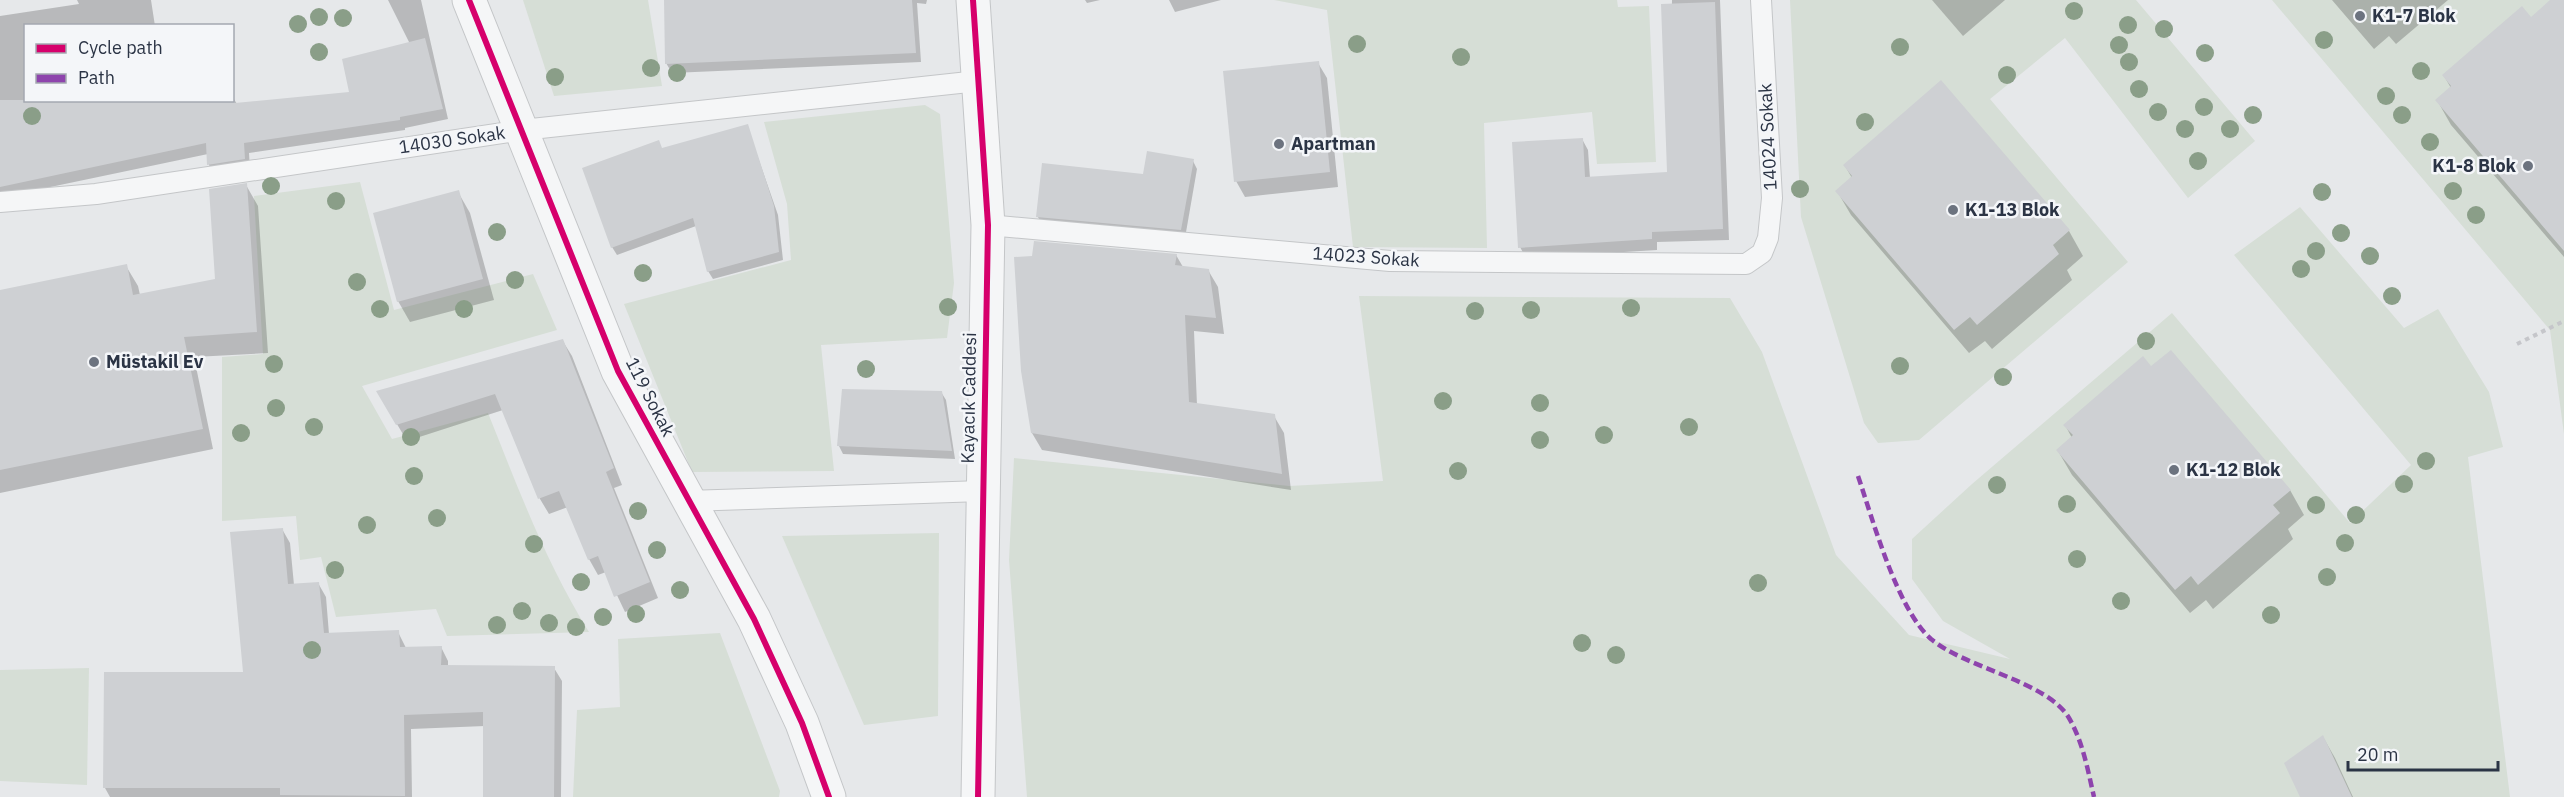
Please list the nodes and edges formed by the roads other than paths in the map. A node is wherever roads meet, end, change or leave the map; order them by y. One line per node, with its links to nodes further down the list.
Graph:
1 (468, 0): 5 (street, 119 Sokak)
2 (973, 0): 4 (street, Kayacık Caddesi)
3 (1761, 0): 8 (lane, 14024 Sokak)
4 (978, 81): 5 (lane, 14030 Sokak); 7 (street, Kayacık Caddesi)
5 (522, 130): 6 (lane, 14030 Sokak); 10 (street, 119 Sokak)
6 (0, 202)
7 (988, 225): 8 (lane, 14023 Sokak); 9 (street, Kayacık Caddesi)
8 (1746, 264)
9 (982, 491): 10 (lane); 12 (street, Kayacık Caddesi)
10 (687, 501): 11 (street, 119 Sokak)
11 (830, 797)
12 (978, 797)

